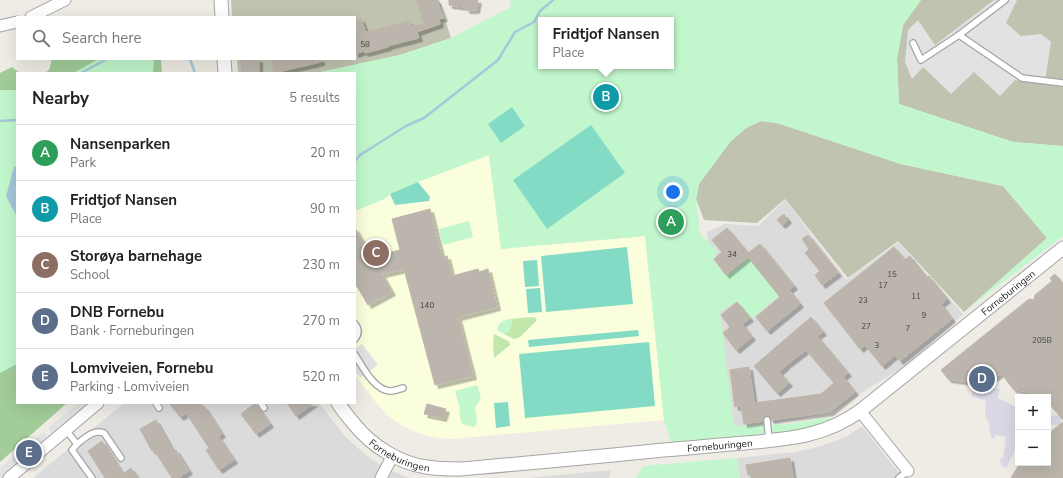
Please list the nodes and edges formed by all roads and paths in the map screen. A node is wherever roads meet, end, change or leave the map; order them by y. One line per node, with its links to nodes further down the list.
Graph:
1 (65, 0): 4 (street)
2 (220, 0): 5 (street)
3 (1005, 0): 8 (lane)
4 (33, 16)
5 (222, 16)
6 (16, 22): 7 (street)
7 (0, 26)
8 (959, 35): 9 (lane); 12 (lane)
9 (913, 44)
10 (224, 60): 11 (street)
11 (225, 72)
12 (1063, 83)
13 (1063, 248): 20 (street, Forneburingen)
14 (356, 325): 15 (lane)
15 (356, 337)
16 (356, 356): 17 (lane)
17 (403, 388)
18 (97, 404): 22 (street)
19 (339, 404): 25 (street, Forneburingen)
20 (860, 411): 23 (street, Forneburingen); 27 (street)
21 (767, 420): 23 (lane)
22 (66, 430): 24 (lane); 28 (street)
23 (769, 440): 25 (street, Forneburingen)
24 (76, 444): 26 (lane); 29 (lane)
25 (393, 455): 30 (street)
26 (121, 458)
27 (903, 474)
28 (9, 478)
29 (92, 478)
30 (381, 478)

